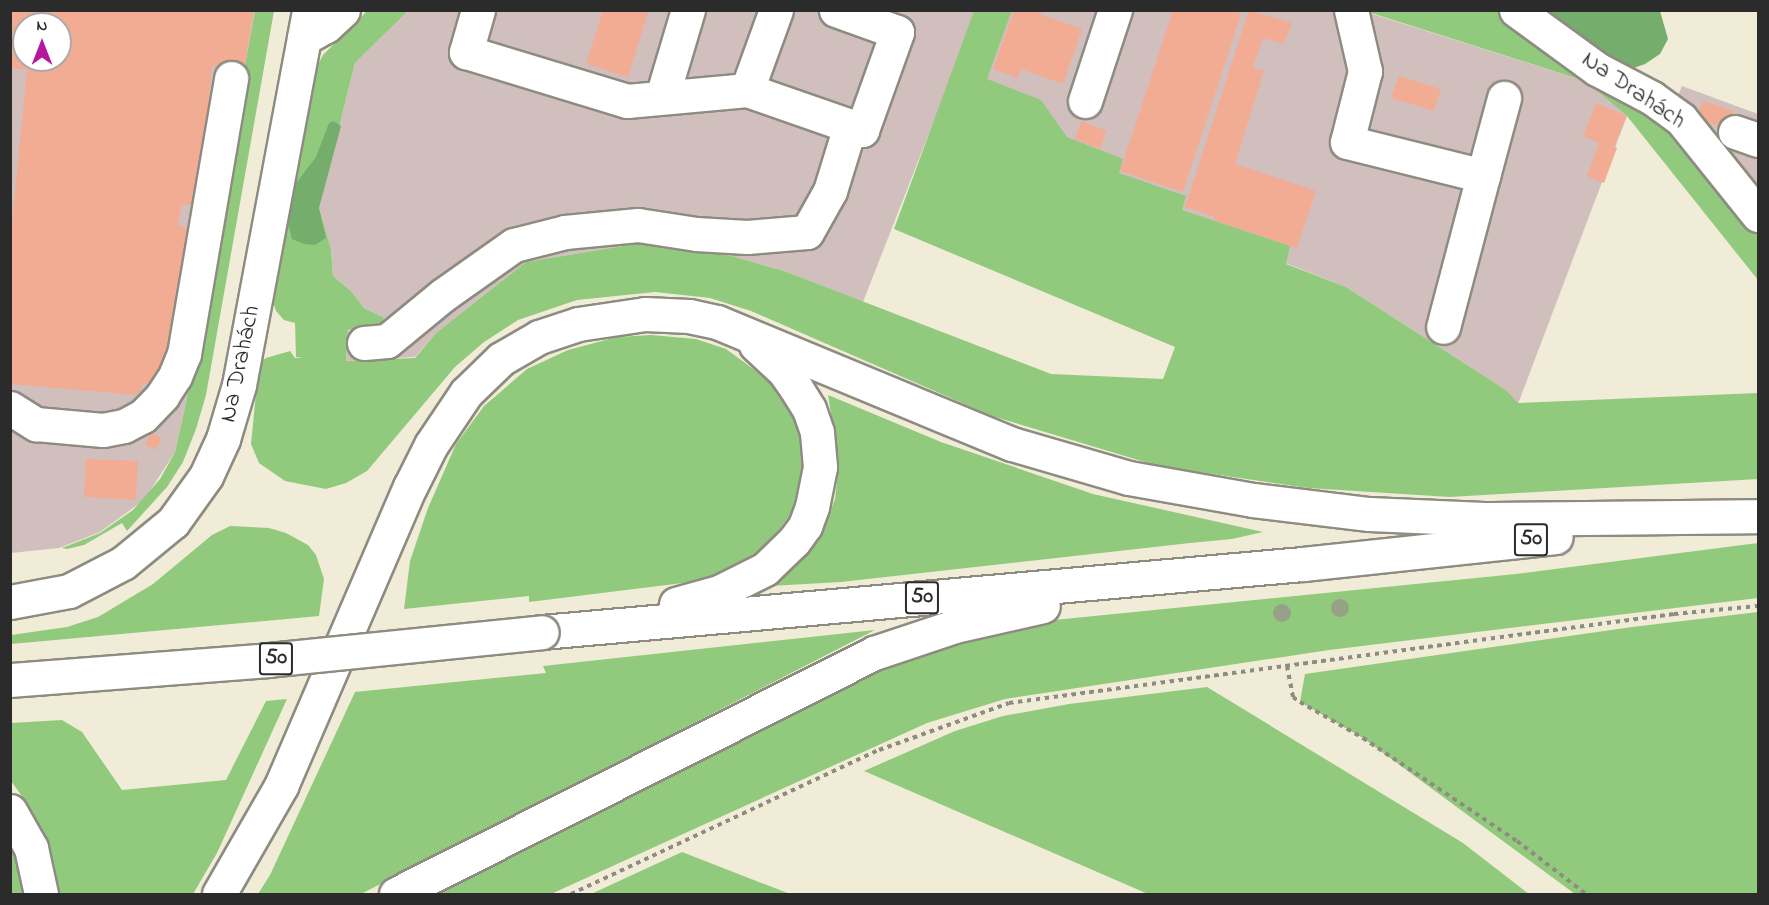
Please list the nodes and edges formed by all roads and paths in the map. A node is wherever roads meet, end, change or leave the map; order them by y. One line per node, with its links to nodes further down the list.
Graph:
1 (343, 10): 9 (main road)
2 (478, 10): 12 (main road)
3 (688, 10): 12 (main road)
4 (776, 10): 11 (main road)
5 (836, 10): 15 (main road)
6 (1115, 10): 14 (main road)
7 (1352, 10): 16 (main road)
8 (1516, 10): 17 (main road, Na Drahách)
9 (306, 24): 24 (main road, Na Drahách)
10 (231, 78): 21 (main road)
11 (747, 90): 12 (main road); 15 (main road)
12 (662, 98)
13 (1504, 99): 16 (main road)
14 (1085, 100)
15 (850, 126): 20 (main road)
16 (1483, 176): 18 (main road)
17 (1758, 215)
18 (1443, 327)
19 (739, 330): 22 (main road); 26 (main road); 31 (main road)
20 (363, 343)
21 (10, 408)
22 (1758, 516): 23 (main road, 50)
23 (1303, 564): 26 (main road, 50); 32 (main road)
24 (10, 602)
25 (1758, 606): 27 (path)
26 (542, 632): 28 (main road, 50, bridge)
27 (1287, 666): 33 (path); 34 (path)
28 (10, 680)
29 (10, 811): 30 (main road)
30 (41, 894)
31 (219, 894)
32 (396, 894)
33 (571, 894)
34 (1586, 894)

